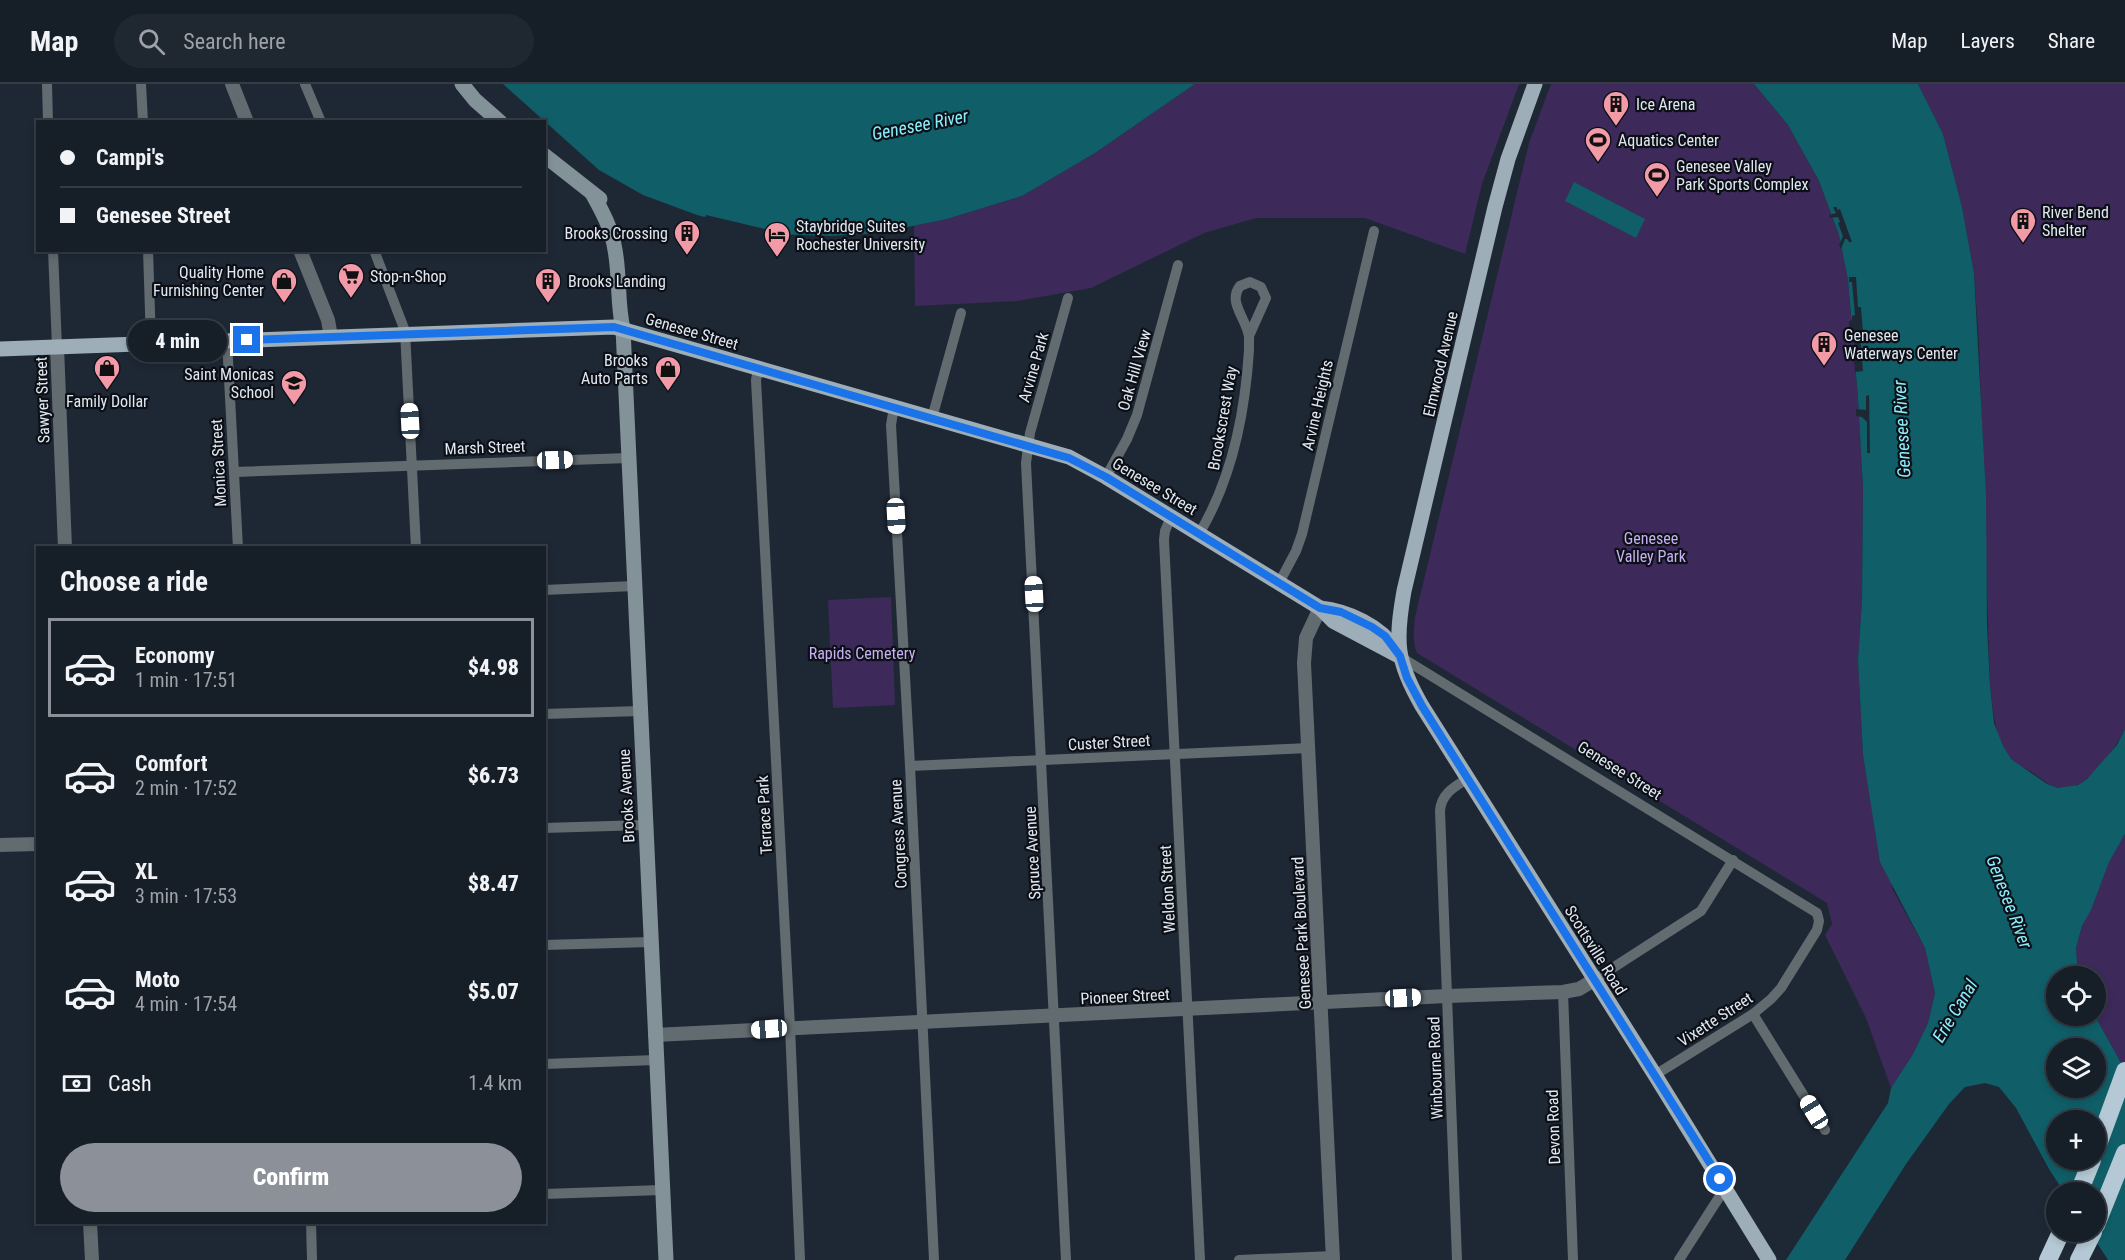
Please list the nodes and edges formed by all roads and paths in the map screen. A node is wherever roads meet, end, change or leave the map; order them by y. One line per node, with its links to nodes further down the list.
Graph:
1 (47, 84): 7 (street)
2 (141, 84): 8 (street)
3 (232, 84): 9 (street)
4 (305, 84): 10 (street)
5 (462, 84): 11 (main road)
6 (1535, 84): 46 (main road, Elmwood Avenue)
7 (48, 120)
8 (143, 120)
9 (246, 120)
10 (320, 120)
11 (498, 120)
12 (546, 156): 21 (main road, Brooks Avenue)
13 (1374, 231): 42 (street, Arvine Heights)
14 (53, 252): 27 (street, Sawyer Street)
15 (148, 252): 26 (street)
16 (301, 252): 24 (street)
17 (375, 252): 22 (street)
18 (1178, 266): 36 (street, Oak Hill View)
19 (1068, 298): 32 (street, Arvine Park)
20 (961, 313): 31 (street)
21 (623, 329): 22 (main road, Genesee Street); 29 (main road, Genesee Street); 33 (main road, Brooks Avenue)
22 (406, 334): 24 (main road, Genesee Street); 34 (street)
23 (1249, 336): 23 (street, Brookscrest Way); 38 (street, Brookscrest Way)
24 (331, 337): 25 (main road, Genesee Street)
25 (227, 341): 26 (main road, Genesee Street); 35 (street, Monica Street)
26 (152, 344): 27 (main road, Genesee Street)
27 (57, 347): 28 (main road, Genesee Street); 39 (street, Sawyer Street)
28 (0, 349)
29 (758, 369): 30 (main road, Genesee Street); 70 (street, Terrace Park)
30 (894, 407): 31 (main road, Genesee Street); 52 (street, Congress Avenue)
31 (932, 418): 32 (main road, Genesee Street)
32 (1028, 444): 36 (main road, Genesee Street); 51 (street, Spruce Avenue)
33 (628, 458): 34 (street, Marsh Street); 43 (main road, Brooks Avenue)
34 (412, 464): 35 (street, Marsh Street); 41 (street)
35 (234, 472): 40 (street, Monica Street)
36 (1106, 477): 37 (main road, Genesee Street)
37 (1171, 517): 38 (main road, Genesee Street); 50 (street, Weldon Street)
38 (1199, 534): 42 (main road, Genesee Street)
39 (64, 546)
40 (238, 546)
41 (416, 546)
42 (1279, 583): 45 (main road, Genesee Street)
43 (634, 586): 44 (street); 47 (main road, Brooks Avenue)
44 (546, 590)
45 (1320, 608): 46 (main road, Genesee Street); 49 (street, Genesee Park Boulevard)
46 (1400, 656): 53 (main road, Scottsville Road); 58 (street, Genesee Street)
47 (640, 711): 48 (street); 54 (main road, Brooks Avenue)
48 (546, 714)
49 (1309, 748): 50 (street, Custer Street); 65 (street, Genesee Park Boulevard)
50 (1175, 754): 51 (street, Custer Street); 66 (street, Weldon Street)
51 (1043, 761): 52 (street, Custer Street); 68 (street, Spruce Avenue)
52 (910, 766): 69 (street, Congress Avenue)
53 (1467, 779): 62 (main road, Scottsville Road); 64 (street, Winbourne Road)
54 (645, 825): 55 (street); 60 (main road, Brooks Avenue)
55 (546, 828)
56 (36, 843): 57 (street)
57 (0, 845)
58 (1733, 860): 59 (street, Genesee Street); 62 (street)
59 (1819, 918): 67 (street, Vixette Street)
60 (651, 942): 61 (street); 71 (main road, Brooks Avenue)
61 (546, 945)
62 (1594, 980): 63 (street, Pioneer Street); 75 (main road, Scottsville Road)
63 (1563, 992): 64 (street, Pioneer Street); 97 (street, Devon Road)
64 (1447, 996): 65 (street, Pioneer Street); 96 (street, Winbourne Road)
65 (1321, 1002): 66 (street, Pioneer Street); 87 (street, Genesee Park Boulevard)
66 (1187, 1009): 68 (street, Pioneer Street); 94 (street, Weldon Street)
67 (1753, 1014): 75 (street, Vixette Street); 77 (street)
68 (1055, 1016): 69 (street, Pioneer Street); 93 (street, Spruce Avenue)
69 (921, 1022): 70 (street, Pioneer Street); 92 (street, Congress Avenue)
70 (790, 1027): 71 (street, Pioneer Street); 91 (street, Terrace Park)
71 (655, 1035): 72 (main road, Brooks Avenue)
72 (656, 1060): 73 (street); 80 (main road, Brooks Avenue)
73 (546, 1064)
74 (2125, 1071): 76 (highway)
75 (1655, 1075): 79 (main road, Scottsville Road)
76 (2106, 1123)
77 (1825, 1130)
78 (2125, 1153): 82 (highway)
79 (1725, 1188): 98 (street); 99 (main road, Scottsville Road)
80 (662, 1190): 81 (street); 90 (main road, Brooks Avenue)
81 (546, 1194)
82 (2106, 1200)
83 (90, 1224): 88 (street)
84 (311, 1224): 89 (street)
85 (2056, 1242): 100 (highway)
86 (2087, 1242): 101 (highway)
87 (1333, 1258): 95 (street)
88 (92, 1260)
89 (312, 1260)
90 (666, 1260)
91 (800, 1260)
92 (934, 1260)
93 (1066, 1260)
94 (1200, 1260)
95 (1239, 1260)
96 (1457, 1260)
97 (1573, 1260)
98 (1679, 1260)
99 (1769, 1260)
100 (2048, 1260)
101 (2079, 1260)

